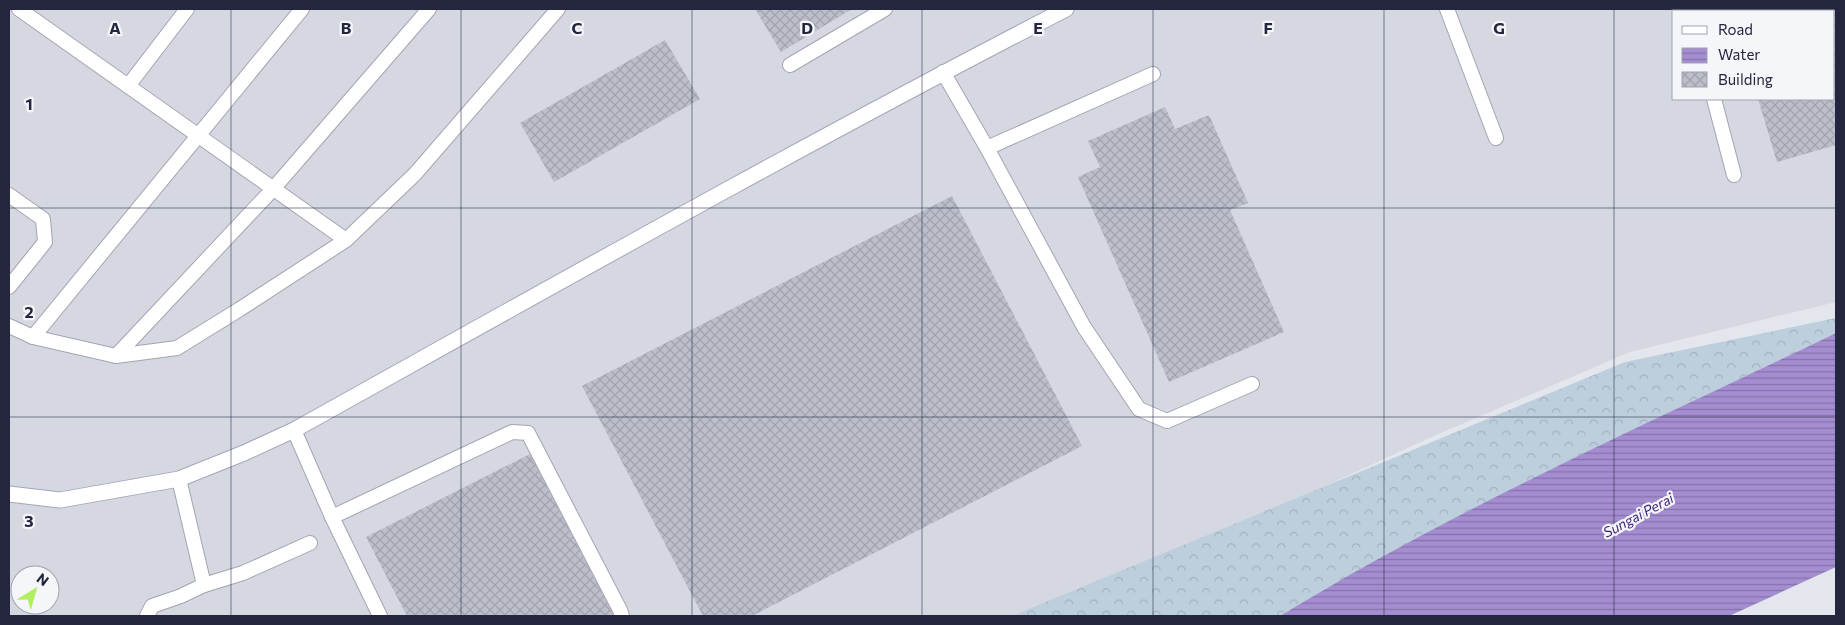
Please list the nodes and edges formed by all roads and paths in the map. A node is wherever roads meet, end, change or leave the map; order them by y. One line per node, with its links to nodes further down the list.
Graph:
1 (19, 9): 12 (lane)
2 (187, 9): 12 (lane)
3 (302, 9): 14 (lane)
4 (429, 9): 18 (lane)
5 (558, 9): 20 (lane)
6 (885, 9): 9 (lane)
7 (1066, 9): 10 (main road)
8 (1447, 9): 15 (lane)
9 (790, 64)
10 (943, 72): 16 (lane); 26 (main road)
11 (1154, 74): 16 (lane)
12 (128, 86): 14 (lane)
13 (1714, 100): 17 (lane)
14 (197, 135): 18 (lane); 23 (lane)
15 (1496, 138)
16 (987, 148): 25 (lane)
17 (1734, 175)
18 (273, 188): 20 (lane); 24 (lane)
19 (9, 195): 21 (lane)
20 (346, 240): 24 (lane)
21 (9, 286)
22 (9, 326): 23 (lane)
23 (33, 337): 24 (lane)
24 (116, 356)
25 (1252, 384)
26 (294, 430): 27 (main road); 29 (lane)
27 (179, 479): 28 (main road); 31 (lane)
28 (9, 494)
29 (332, 517): 33 (lane); 34 (lane)
30 (310, 543): 31 (lane)
31 (204, 585): 32 (lane)
32 (147, 616)
33 (380, 616)
34 (622, 616)

